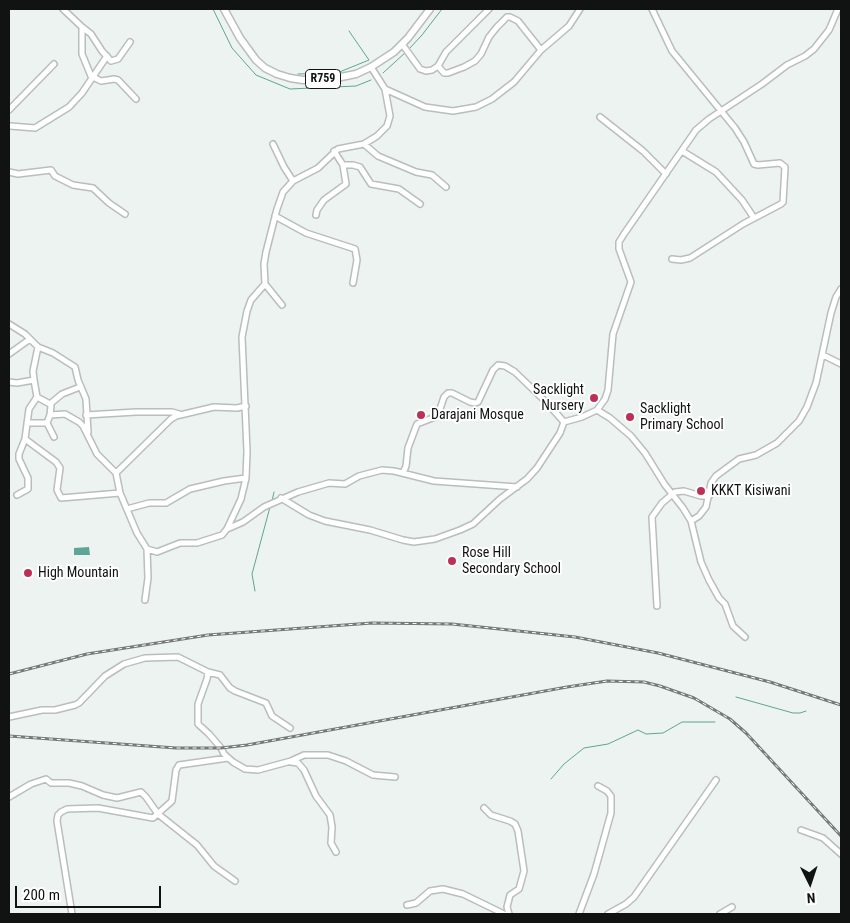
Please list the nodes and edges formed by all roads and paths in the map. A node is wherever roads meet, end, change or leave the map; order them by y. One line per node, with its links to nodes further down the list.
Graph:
1 (63, 9): 8 (street)
2 (224, 9): 15 (main road, R759)
3 (430, 9): 10 (main road, R759)
4 (489, 9): 14 (street)
5 (580, 9): 11 (street)
6 (652, 9): 20 (street)
7 (838, 9): 20 (street)
8 (82, 27): 12 (street); 16 (street)
9 (130, 42): 12 (street)
10 (402, 44): 14 (street); 15 (main road, R759)
11 (541, 50): 14 (street); 17 (street)
12 (107, 56): 16 (street)
13 (54, 64): 19 (street)
14 (438, 66)
15 (372, 67): 17 (street)
16 (93, 78): 18 (street); 22 (street)
17 (385, 89): 24 (street)
18 (136, 99)
19 (9, 110)
20 (721, 111): 26 (street); 36 (street)
21 (600, 117): 29 (street)
22 (10, 126)
23 (273, 144): 30 (street)
24 (364, 144): 25 (street); 31 (street)
25 (334, 151): 27 (street); 30 (street)
26 (682, 151): 29 (street); 36 (street)
27 (343, 165): 32 (street); 34 (street)
28 (9, 172): 33 (street)
29 (666, 174): 54 (street)
30 (293, 181): 35 (street)
31 (446, 186)
32 (420, 204)
33 (125, 214)
34 (316, 215)
35 (275, 216): 38 (street); 39 (street)
36 (754, 218): 37 (street)
37 (672, 259)
38 (353, 283)
39 (265, 284): 41 (street); 53 (street)
40 (841, 289): 46 (street)
41 (282, 305)
42 (9, 324): 43 (street)
43 (30, 339): 44 (street); 45 (street)
44 (38, 347): 48 (street); 50 (street)
45 (9, 354)
46 (822, 355): 47 (street); 71 (street)
47 (841, 364)
48 (34, 380): 49 (street); 51 (street)
49 (9, 382)
50 (80, 387): 52 (street); 56 (street)
51 (37, 397): 52 (street); 59 (street)
52 (50, 404): 55 (street)
53 (246, 406): 57 (street); 66 (street)
54 (597, 410): 58 (street); 69 (street)
55 (50, 415): 60 (street); 62 (street)
56 (86, 415): 57 (street); 62 (street)
57 (179, 415): 64 (street)
58 (564, 422): 65 (street); 67 (street)
59 (28, 423): 60 (street); 63 (street)
60 (47, 423): 61 (street)
61 (54, 437)
62 (90, 438): 64 (street)
63 (26, 440): 68 (street); 70 (street)
64 (116, 473): 68 (street)
65 (402, 473): 67 (street); 72 (street)
66 (246, 478): 73 (street); 75 (street)
67 (518, 486): 72 (street)
68 (120, 493): 73 (street)
69 (672, 494): 71 (street); 74 (street); 78 (street)
70 (16, 495)
71 (709, 496): 74 (street)
72 (281, 498): 75 (street)
73 (127, 508): 76 (street)
74 (690, 521): 79 (street)
75 (228, 529): 76 (street)
76 (147, 549): 77 (street)
77 (145, 600)
78 (657, 606)
79 (745, 637)
80 (208, 672): 81 (street); 82 (street); 83 (street)
81 (9, 717)
82 (290, 728)
83 (228, 758): 84 (street); 90 (street)
84 (291, 761): 85 (street); 92 (street)
85 (395, 777)
86 (716, 780): 101 (street)
87 (598, 786): 100 (street)
88 (9, 797): 90 (street)
89 (484, 808): 99 (street)
90 (158, 814): 94 (street); 97 (street)
91 (801, 830): 93 (street)
92 (336, 852)
93 (841, 854)
94 (234, 881)
95 (407, 905): 98 (street)
96 (732, 906): 102 (street)
97 (72, 914)
98 (504, 914)
99 (509, 914)
100 (580, 914)
101 (608, 914)
102 (720, 914)

